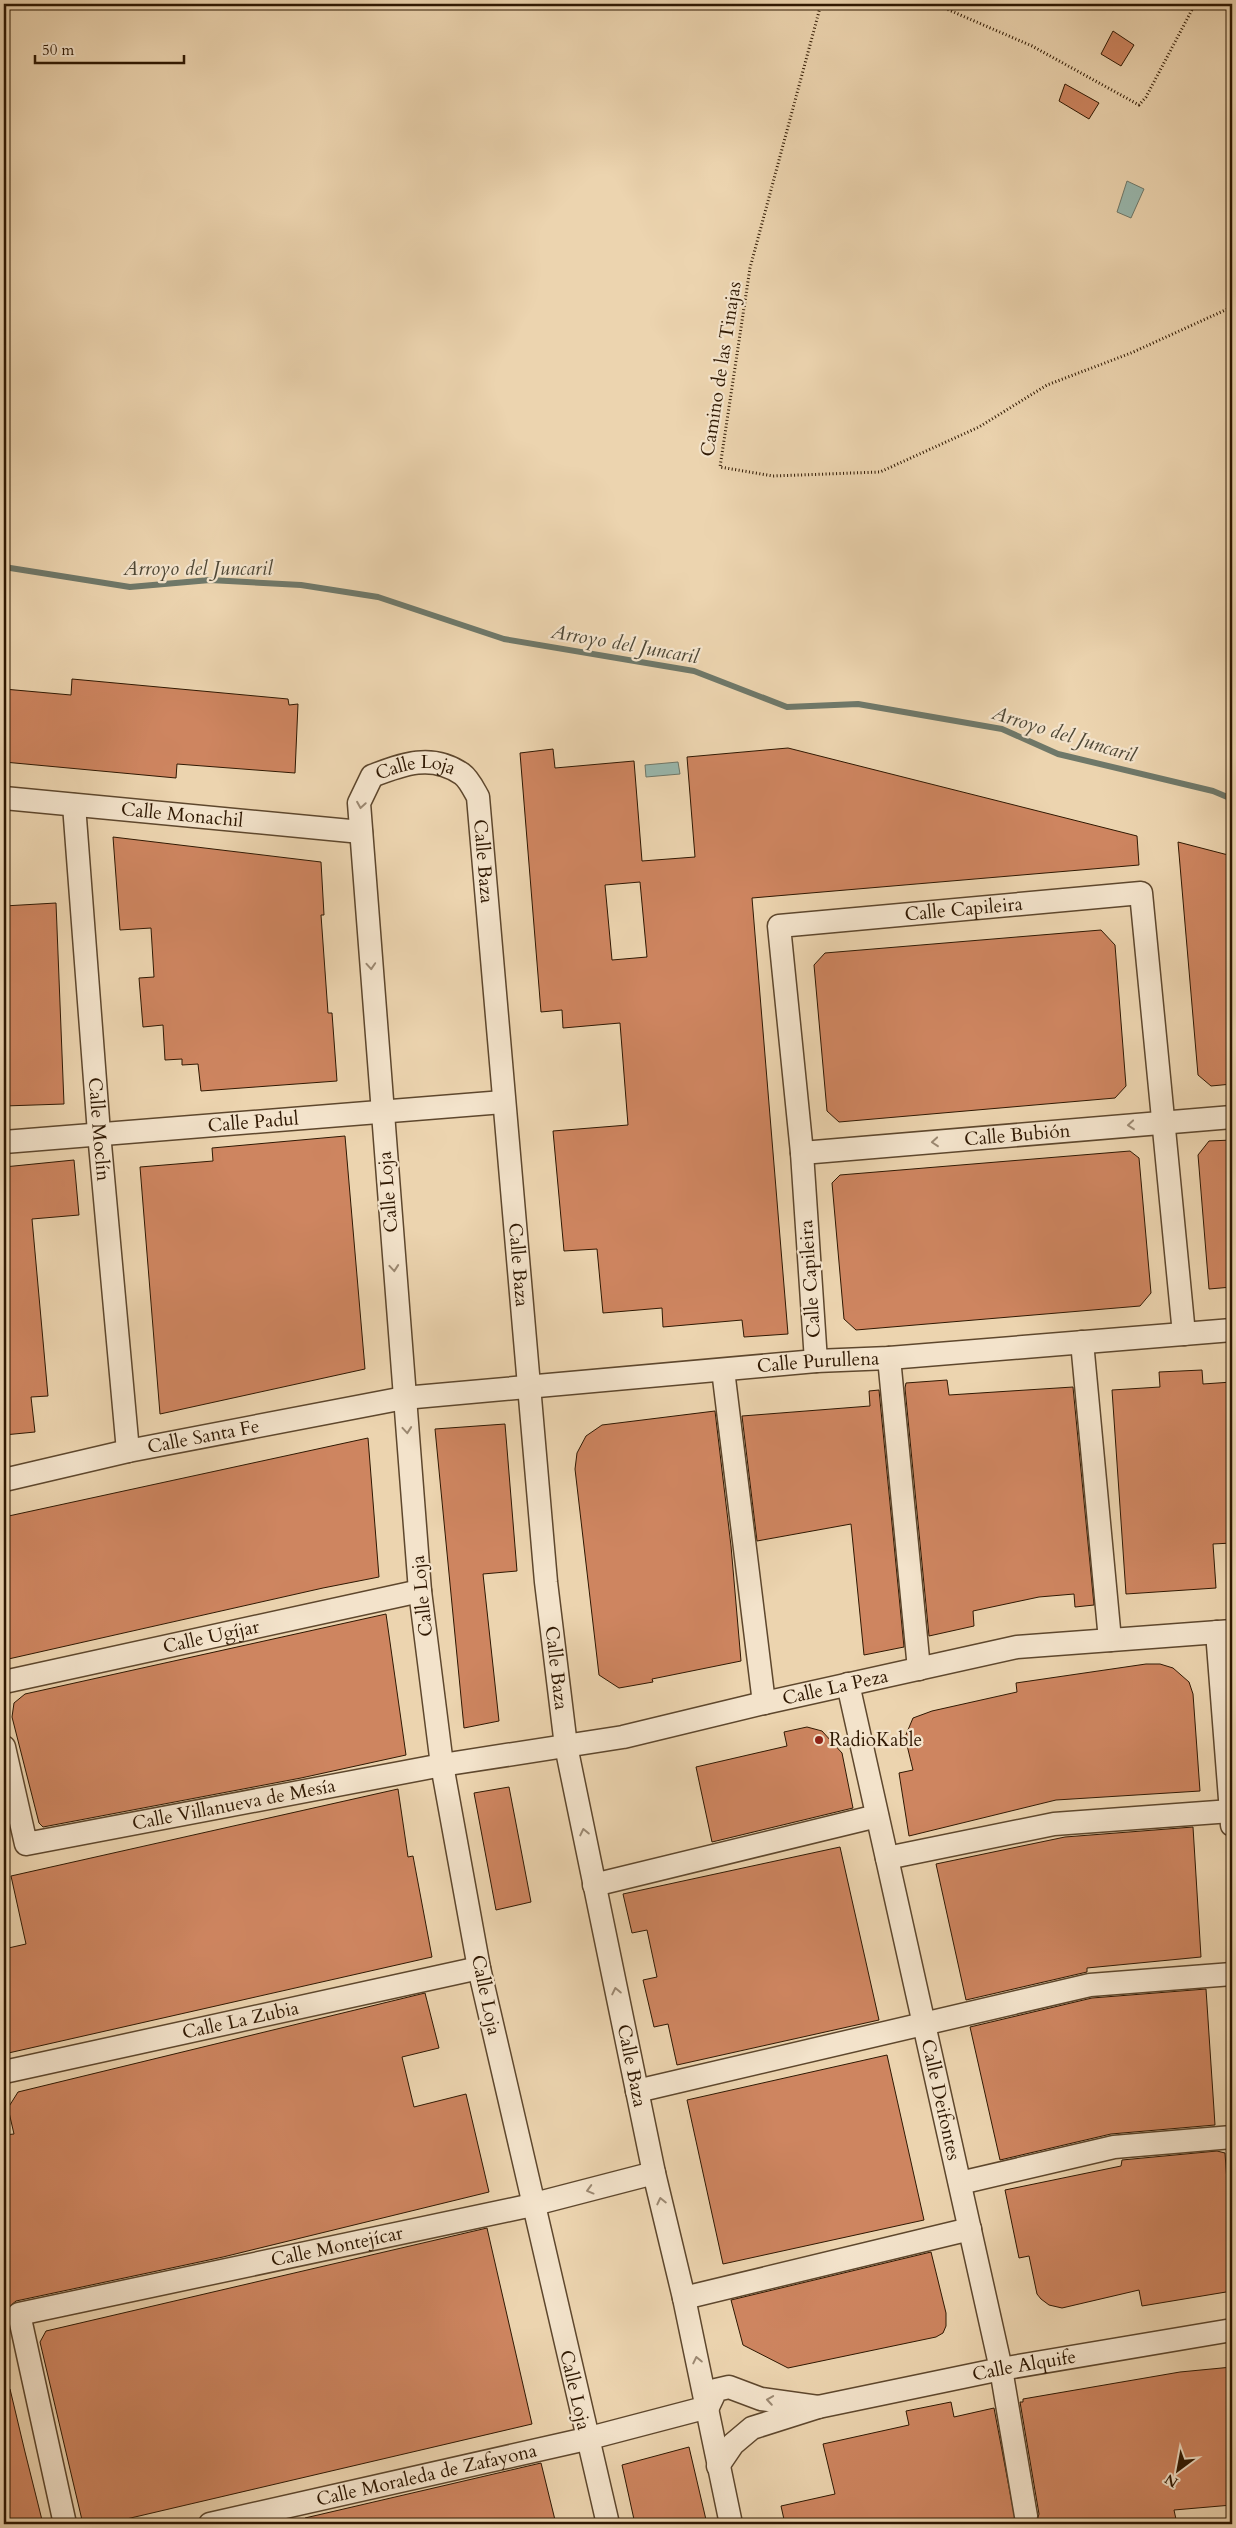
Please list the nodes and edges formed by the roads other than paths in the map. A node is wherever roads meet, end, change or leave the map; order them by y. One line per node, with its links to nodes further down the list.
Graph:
1 (478, 797): 4 (street, Calle Loja, one-way to 4); 5 (street, Calle Baza)
2 (4, 798): 3 (street, Calle Monachil)
3 (74, 805): 4 (street, Calle Monachil); 9 (street, Calle Moclín)
4 (361, 832): 6 (street, Calle Loja, one-way to 6)
5 (503, 1102): 6 (street, Calle Padul); 18 (street, Calle Baza)
6 (382, 1113): 9 (street, Calle Padul); 19 (street, Calle Loja, one-way to 19)
7 (1232, 1117): 8 (street, Calle Bubión)
8 (1162, 1122): 11 (street, Calle Bubión, one-way to 11); 11 (street, Calle Capileira); 13 (street, Calle Capileira)
9 (98, 1133): 10 (street, Calle Padul); 20 (street, Calle Moclín)
10 (4, 1142)
11 (802, 1153): 16 (street, Calle Capileira)
12 (1232, 1330): 13 (street, Calle Purullena)
13 (1184, 1334): 14 (street, Calle Purullena)
14 (1082, 1342): 15 (street, Calle Purullena); 24 (street)
15 (889, 1358): 16 (street, Calle Purullena); 25 (street)
16 (816, 1361): 17 (street, Calle Purullena)
17 (722, 1370): 18 (street, Calle Purullena); 28 (street)
18 (529, 1387): 19 (street, Calle Purullena); 29 (street, Calle Baza)
19 (404, 1398): 20 (street, Calle Santa Fe); 22 (street, Calle Loja, one-way to 22)
20 (128, 1451): 21 (street, Calle Santa Fe)
21 (4, 1480)
22 (420, 1591): 26 (street, Calle Ugíjar); 31 (street, Calle Loja)
23 (1225, 1631): 24 (street, Calle La Peza); 32 (street)
24 (1110, 1640): 25 (street, Calle La Peza)
25 (919, 1669): 27 (street, Calle La Peza)
26 (4, 1682)
27 (848, 1684): 28 (street, Calle La Peza); 33 (street, Calle Deifontes)
28 (764, 1703): 29 (street, Calle La Peza)
29 (566, 1746): 31 (street, Calle La Peza); 36 (street, Calle Baza, one-way to 29)
30 (4, 1747): 31 (street, Calle Villanueva de Mesía)
31 (442, 1765): 37 (street, Calle Loja)
32 (1230, 1771): 34 (street)
33 (877, 1816): 35 (street, Calle Deifontes); 36 (street)
34 (1232, 1818): 35 (street)
35 (887, 1858): 39 (street, Calle Deifontes)
36 (594, 1885): 41 (street, Calle Baza, one-way to 36)
37 (479, 1968): 40 (street, Calle La Zubia); 45 (street, Calle Loja)
38 (1232, 1974): 39 (street)
39 (924, 2024): 41 (street); 44 (street, Calle Deifontes)
40 (4, 2072)
41 (637, 2091): 43 (street, Calle Baza)
42 (1232, 2137): 44 (street)
43 (654, 2173): 45 (street, Calle Montejícar, one-way to 45); 47 (street, Calle Baza, one-way to 43)
44 (960, 2183): 46 (street, Calle Deifontes)
45 (533, 2205): 52 (street, Calle Loja); 55 (street, Calle Montejícar)
46 (970, 2229): 47 (street); 49 (street, Calle Deifontes)
47 (684, 2298): 50 (street, Calle Baza, one-way to 47)
48 (1232, 2330): 49 (street, Calle Alquife)
49 (1002, 2369): 51 (street, Calle Alquife); 54 (street, Calle Deifontes)
50 (708, 2407): 51 (street, Calle Alquife, one-way to 50); 52 (street); 53 (street, Calle Baza)
51 (818, 2408): 53 (street, Calle Alquife)
52 (586, 2439): 56 (street, Calle Moraleda de Zafayona); 57 (street, Calle Loja)
53 (718, 2466): 58 (street, Calle Baza)
54 (1026, 2516)
55 (65, 2524)
56 (210, 2524)
57 (608, 2524)
58 (731, 2524)

